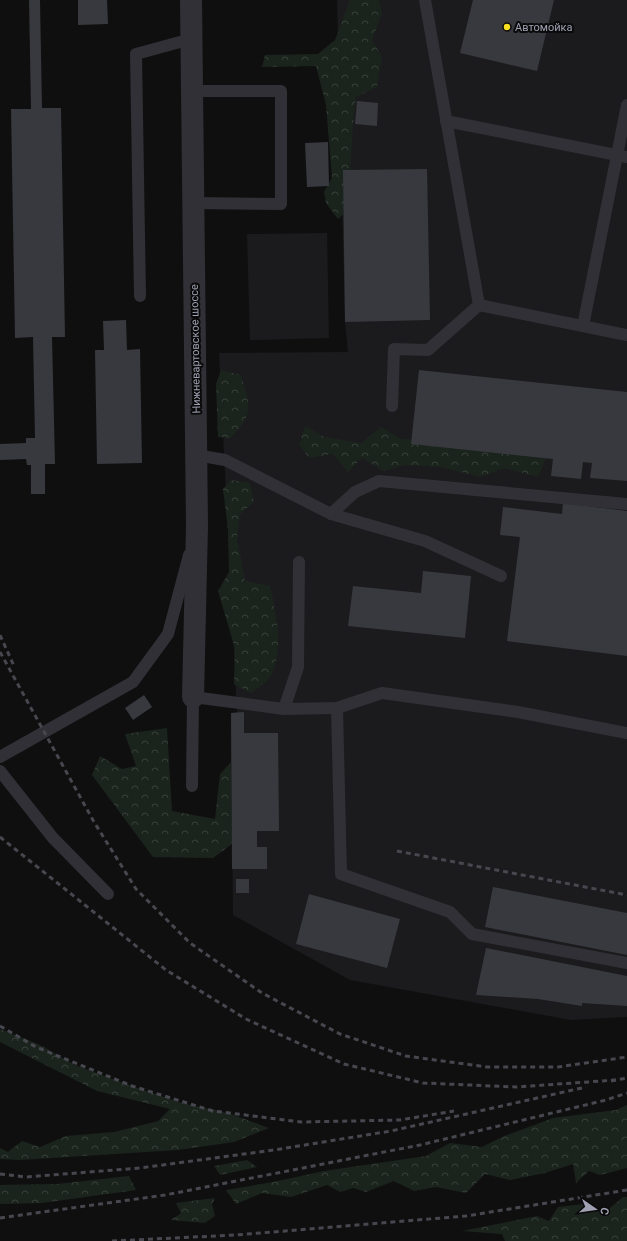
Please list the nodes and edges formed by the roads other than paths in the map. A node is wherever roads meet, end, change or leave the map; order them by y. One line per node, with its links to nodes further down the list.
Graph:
1 (191, 0): 3 (street, Нижневартовское шоссе)
2 (425, 0): 6 (lane)
3 (191, 39): 4 (street, Нижневартовское шоссе); 9 (lane)
4 (192, 91): 8 (street, Нижневартовское шоссе); 8 (lane)
5 (627, 105): 7 (lane)
6 (446, 121): 7 (lane); 10 (lane)
7 (622, 156): 11 (lane)
8 (193, 203): 14 (street, Нижневартовское шоссе)
9 (140, 296)
10 (479, 305): 11 (lane); 13 (lane)
11 (583, 326): 12 (lane)
12 (627, 336)
13 (392, 406)
14 (196, 455): 16 (lane); 17 (street, Нижневартовское шоссе)
15 (627, 504): 16 (lane)
16 (331, 514): 19 (lane)
17 (197, 526): 20 (street, Нижневартовское шоссе); 24 (lane)
18 (299, 562): 22 (lane)
19 (501, 576)
20 (193, 697): 22 (lane); 26 (lane)
21 (337, 708): 22 (lane); 23 (lane); 28 (lane)
22 (284, 709)
23 (627, 733)
24 (0, 757)
25 (0, 772): 27 (lane)
26 (192, 786)
27 (108, 894)
28 (627, 963)

